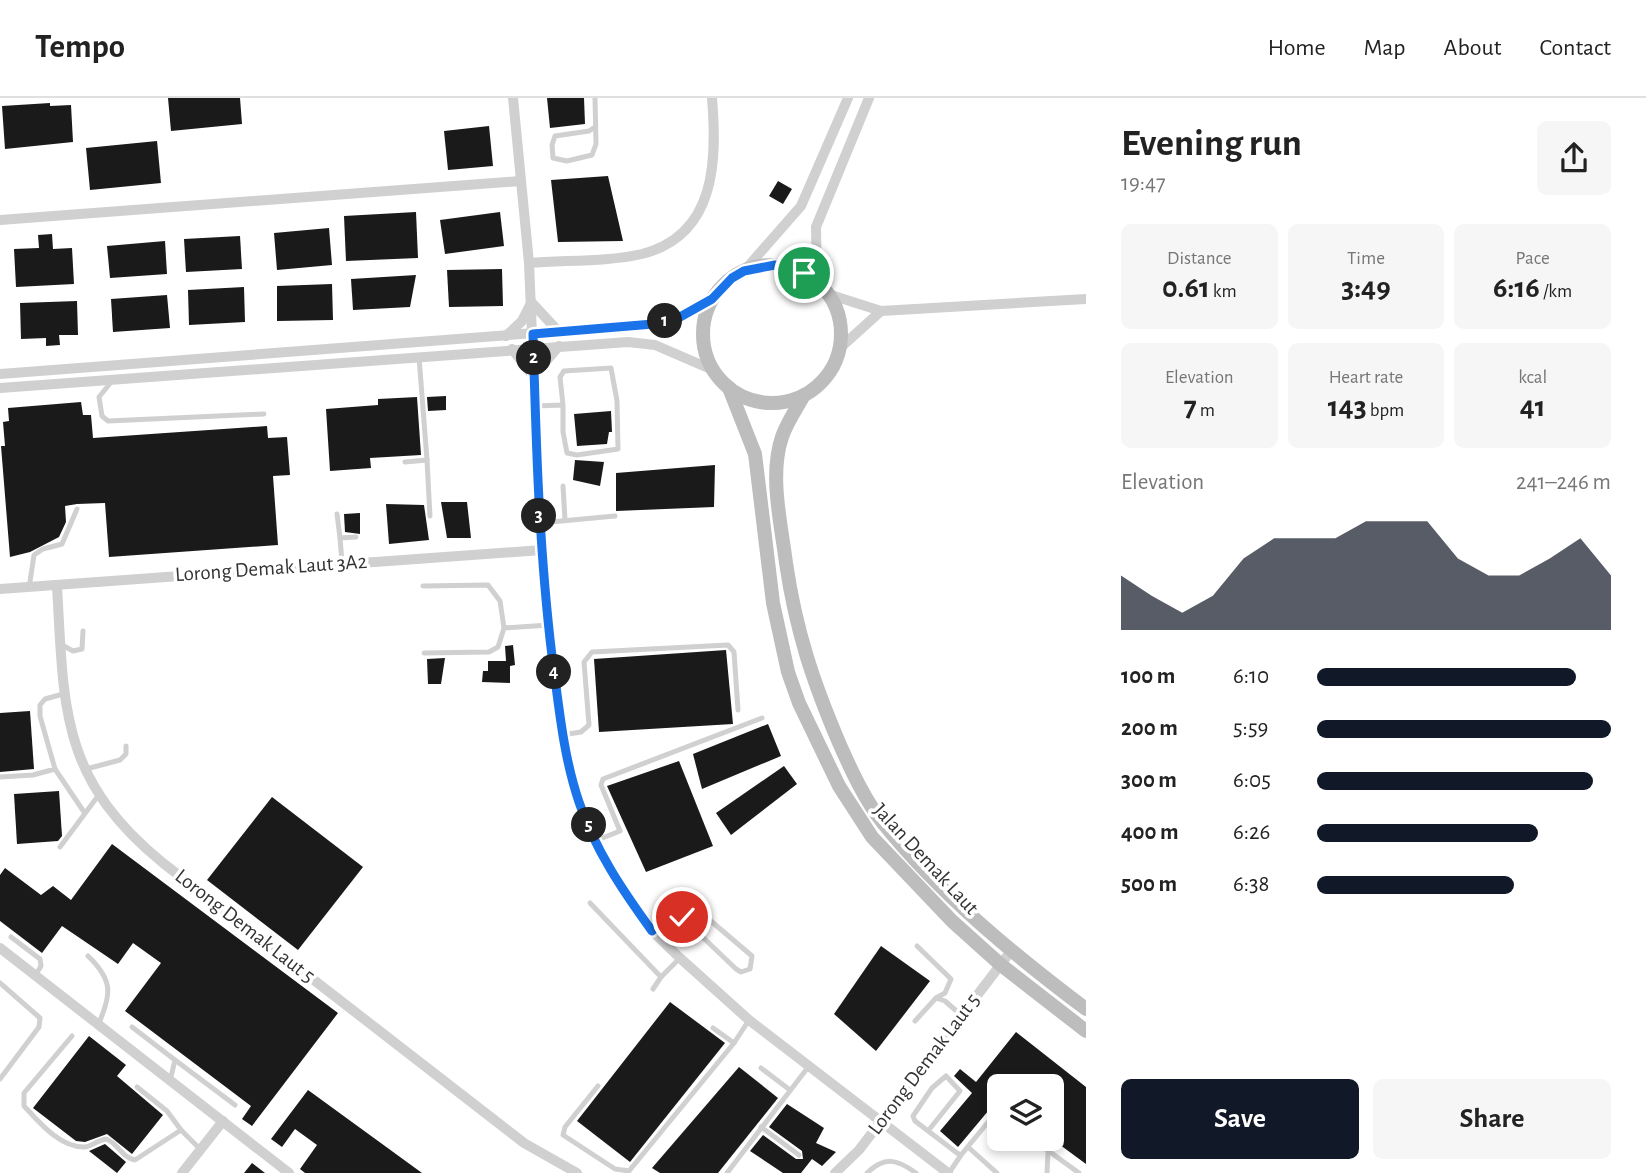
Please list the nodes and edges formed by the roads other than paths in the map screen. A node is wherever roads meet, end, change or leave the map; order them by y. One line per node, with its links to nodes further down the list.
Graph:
1 (513, 98): 7 (street)
2 (595, 98): 6 (lane)
3 (712, 98): 9 (street)
4 (848, 98): 10 (street)
5 (869, 98): 11 (street)
6 (596, 127): 6 (lane)
7 (521, 181): 8 (street); 9 (street)
8 (0, 220)
9 (529, 263): 14 (street)
10 (744, 271): 11 (main road); 12 (main road)
11 (820, 285): 15 (street); 21 (main road)
12 (712, 299): 16 (street); 24 (main road)
13 (1086, 299): 15 (street)
14 (532, 303): 16 (street); 17 (street); 18 (street)
15 (881, 311): 21 (street)
16 (559, 332): 17 (street)
17 (533, 334): 18 (street); 20 (street)
18 (506, 336): 25 (street)
19 (559, 346): 20 (street); 24 (street); 26 (street)
20 (533, 348): 22 (street); 26 (street)
21 (840, 348): 30 (main road)
22 (512, 349): 23 (street); 26 (street)
23 (419, 357): 27 (street); 34 (lane)
24 (713, 370): 29 (main road)
25 (0, 374)
26 (534, 377): 32 (street)
27 (115, 379): 28 (street); 33 (lane)
28 (0, 388)
29 (729, 388): 30 (main road); 77 (main road, Jalan Demak Laut)
30 (804, 395): 74 (main road, Jalan Demak Laut)
31 (563, 405): 31 (lane); 32 (lane)
32 (534, 406): 42 (street)
33 (264, 414)
34 (427, 460): 35 (lane); 39 (lane)
35 (405, 461)
36 (563, 486): 41 (lane)
37 (77, 509): 49 (lane)
38 (337, 514): 44 (lane)
39 (430, 516)
40 (615, 516): 41 (lane)
41 (565, 520): 42 (lane)
42 (540, 523): 45 (street)
43 (356, 537): 44 (lane)
44 (340, 538): 46 (lane)
45 (542, 550): 46 (street, Lorong Demak Laut 3A2); 51 (street)
46 (342, 562): 47 (street, Lorong Demak Laut 3A2)
47 (57, 586): 49 (street, Lorong Demak Laut 3A2); 54 (street, Lorong Demak Laut 5)
48 (423, 586): 52 (lane)
49 (29, 587): 50 (street, Lorong Demak Laut 3A2)
50 (0, 589)
51 (548, 625): 52 (lane); 59 (street)
52 (504, 628): 55 (lane)
53 (83, 631): 54 (lane)
54 (60, 643): 56 (street, Lorong Demak Laut 5)
55 (424, 653)
56 (63, 694): 61 (lane); 62 (street, Lorong Demak Laut 5)
57 (737, 710): 59 (lane)
58 (762, 718): 66 (lane)
59 (562, 735): 66 (street)
60 (126, 746): 62 (lane)
61 (55, 769): 63 (lane); 65 (lane)
62 (83, 770): 64 (street, Lorong Demak Laut 5)
63 (0, 777)
64 (98, 796): 65 (lane); 115 (street, Lorong Demak Laut 5)
65 (84, 812): 67 (lane)
66 (595, 841): 70 (street)
67 (60, 847)
68 (590, 904): 79 (lane)
69 (691, 926): 69 (lane); 70 (lane)
70 (652, 931): 76 (street)
71 (12, 937): 78 (lane)
72 (917, 946): 82 (lane)
73 (0, 948): 78 (street)
74 (1011, 951): 77 (street, Lorong Demak Laut 5); 83 (main road, Jalan Demak Laut)
75 (88, 956): 87 (lane)
76 (680, 958): 79 (lane); 85 (street)
77 (1001, 965): 84 (street, Lorong Demak Laut 5); 90 (main road, Jalan Demak Laut)
78 (35, 976): 87 (street)
79 (661, 977): 81 (lane)
80 (0, 983): 96 (lane)
81 (653, 989)
82 (936, 999): 84 (lane); 86 (lane)
83 (1086, 1009)
84 (961, 1015): 103 (street, Lorong Demak Laut 5)
85 (749, 1020): 92 (lane); 94 (street)
86 (915, 1021)
87 (98, 1025): 97 (street)
88 (132, 1027): 93 (lane)
89 (713, 1028): 92 (lane)
90 (1086, 1031)
91 (72, 1036): 106 (lane)
92 (734, 1043): 98 (lane)
93 (175, 1060): 97 (lane); 101 (lane)
94 (809, 1066): 100 (lane); 103 (street)
95 (761, 1068): 100 (lane)
96 (0, 1079)
97 (170, 1081): 102 (street)
98 (598, 1086)
99 (137, 1087): 106 (lane)
100 (790, 1090): 105 (lane)
101 (235, 1105)
102 (223, 1121): 109 (street); 114 (street)
103 (879, 1121): 117 (street, Lorong Demak Laut 5); 120 (street)
104 (987, 1123): 108 (lane)
105 (761, 1127): 111 (lane); 116 (lane)
106 (181, 1130): 109 (lane)
107 (928, 1131): 107 (lane); 112 (lane)
108 (968, 1147): 112 (lane); 121 (lane)
109 (200, 1149): 113 (street)
110 (1048, 1152): 122 (lane); 123 (lane)
111 (799, 1155)
112 (961, 1155): 120 (lane)
113 (182, 1173)
114 (289, 1173)
115 (577, 1173)
116 (727, 1173)
117 (835, 1173)
118 (867, 1173): 119 (lane)
119 (916, 1173)
120 (948, 1173)
121 (997, 1173)
122 (1047, 1173)
123 (1080, 1173)

